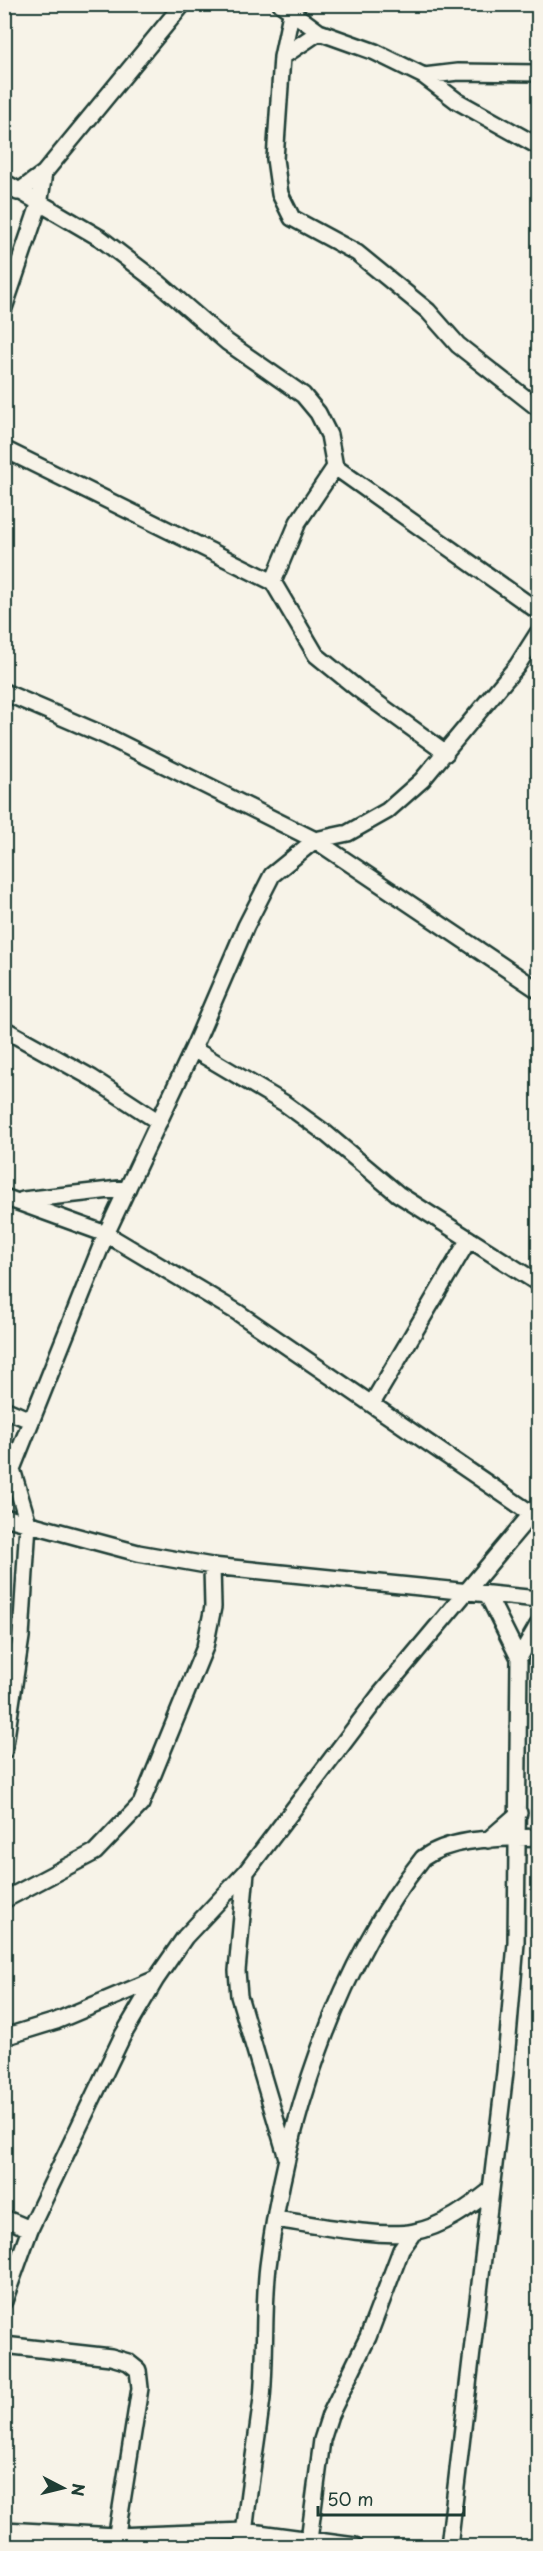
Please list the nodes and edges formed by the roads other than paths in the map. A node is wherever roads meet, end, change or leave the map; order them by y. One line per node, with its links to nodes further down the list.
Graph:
1 (183, 4): 8 (street)
2 (288, 6): 3 (street); 4 (street)
3 (319, 32): 4 (street); 6 (street)
4 (282, 57): 13 (street)
5 (538, 73): 6 (street)
6 (424, 76): 7 (street)
7 (538, 146)
8 (44, 173): 10 (street); 11 (street)
9 (4, 182): 10 (street)
10 (18, 192): 11 (street)
11 (39, 205): 12 (street); 15 (street)
12 (4, 308)
13 (538, 408)
14 (4, 448): 16 (street)
15 (335, 467): 16 (street); 17 (street)
16 (273, 582): 20 (street)
17 (538, 611)
18 (538, 633): 20 (street)
19 (4, 692): 21 (street)
20 (446, 753): 21 (street)
21 (315, 840): 22 (street); 24 (street)
22 (538, 990)
23 (4, 1029): 25 (street)
24 (193, 1049): 25 (street); 29 (street)
25 (159, 1122): 26 (street)
26 (128, 1188): 27 (street); 28 (street)
27 (12, 1199): 28 (street)
28 (106, 1234): 31 (street); 33 (street)
29 (469, 1239): 30 (street); 31 (street)
30 (538, 1283)
31 (373, 1402): 35 (street)
32 (4, 1409): 33 (street)
33 (30, 1420): 34 (street)
34 (8, 1473): 37 (street)
35 (535, 1510): 39 (street)
36 (4, 1517): 37 (street)
37 (28, 1523): 38 (street); 44 (street)
38 (212, 1566): 39 (street); 50 (street)
39 (466, 1593): 40 (street); 49 (street)
40 (487, 1594): 41 (street); 43 (street)
41 (538, 1599)
42 (538, 1625): 43 (street)
43 (519, 1658): 45 (street)
44 (4, 1751)
45 (519, 1812): 47 (street); 48 (street)
46 (538, 1837): 47 (street)
47 (519, 1838): 48 (street); 54 (street)
48 (488, 1840): 53 (street)
49 (246, 1872): 51 (street); 53 (street)
50 (4, 1900)
51 (156, 1979): 52 (street); 57 (street)
52 (4, 2037)
53 (287, 2160): 56 (street)
54 (491, 2190): 58 (street); 67 (street)
55 (4, 2218): 57 (street)
56 (275, 2219): 58 (street); 62 (street)
57 (30, 2229): 59 (street)
58 (413, 2233): 63 (street)
59 (4, 2301)
60 (4, 2345): 64 (street)
61 (4, 2530): 64 (street)
62 (244, 2531): 63 (street); 64 (street); 65 (street)
63 (309, 2540): 66 (street)
64 (115, 2541)
65 (243, 2547)
66 (355, 2547)
67 (449, 2547)

